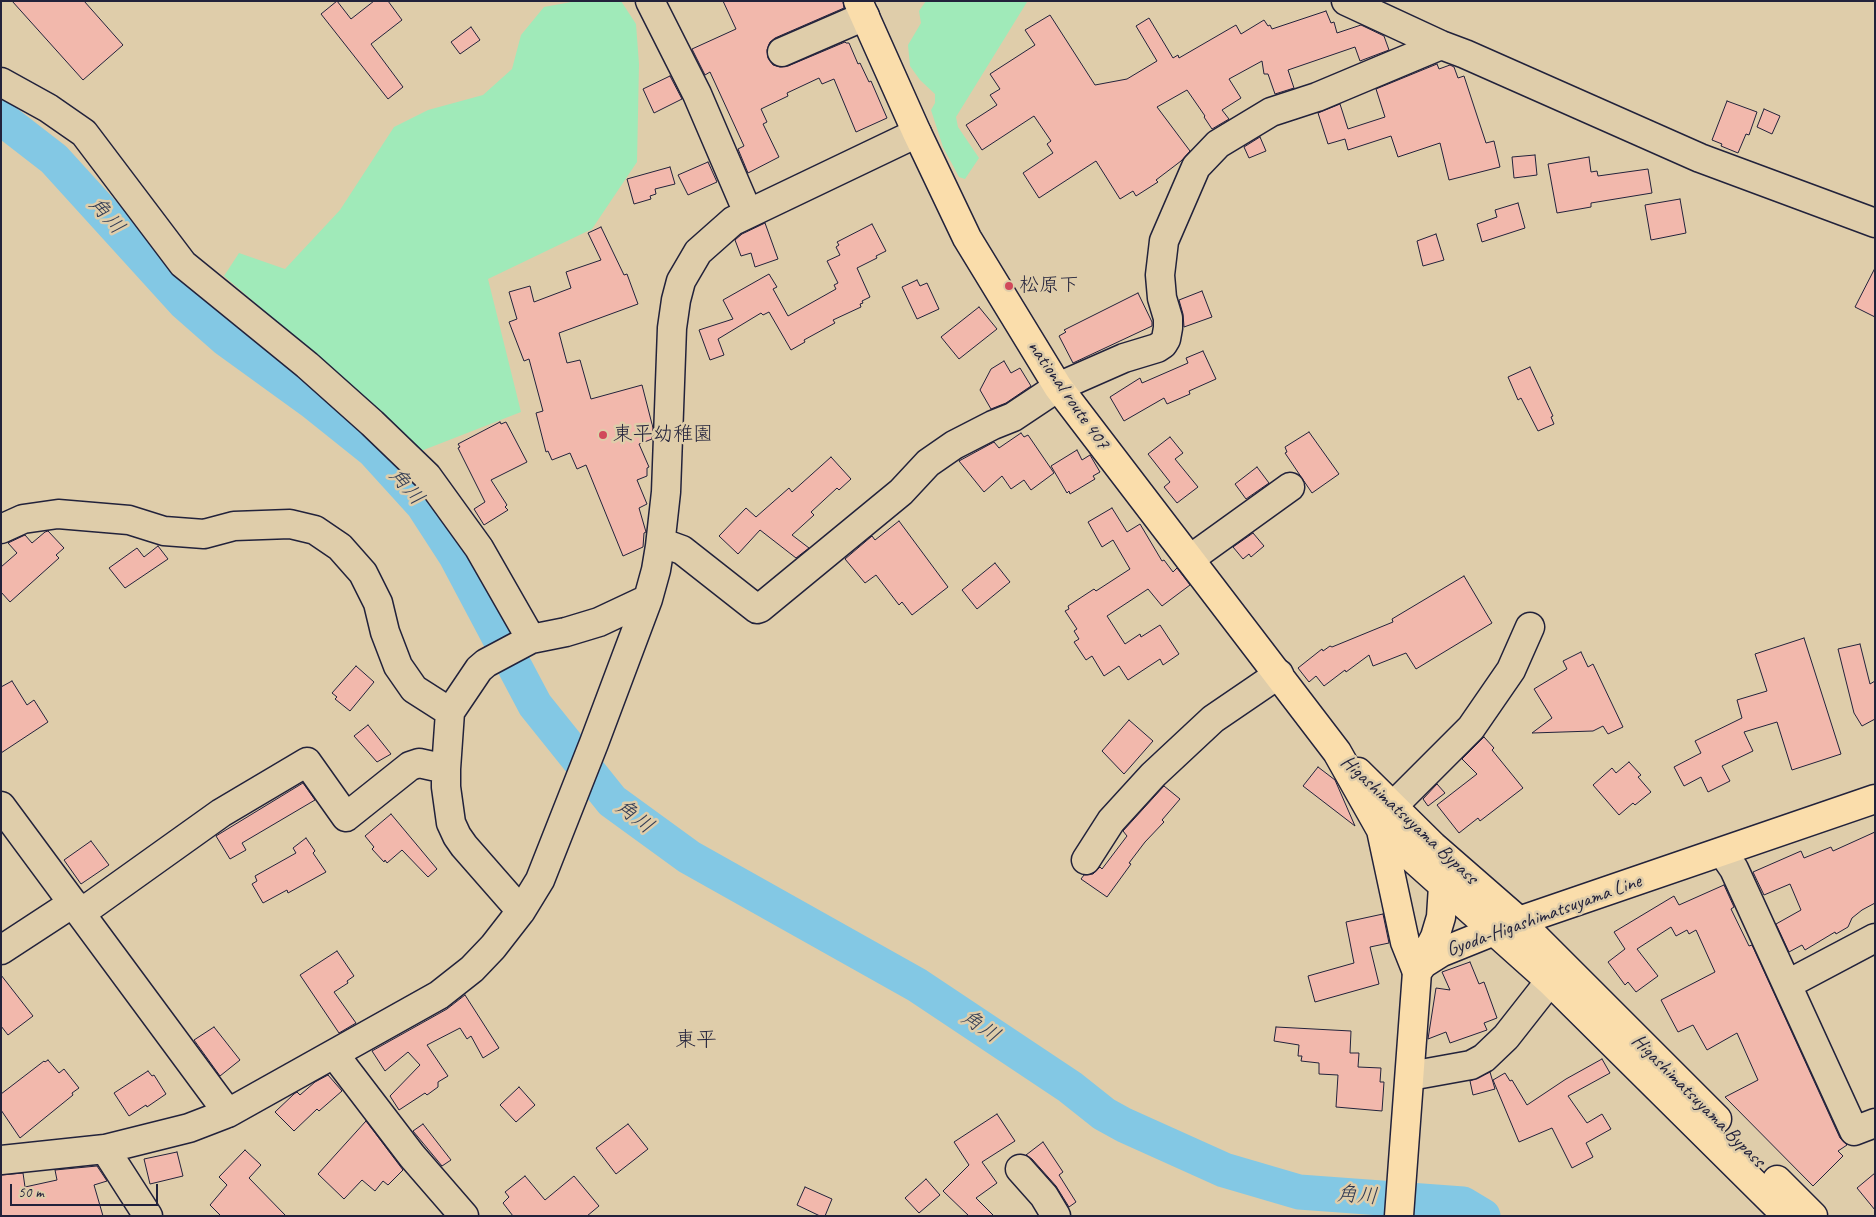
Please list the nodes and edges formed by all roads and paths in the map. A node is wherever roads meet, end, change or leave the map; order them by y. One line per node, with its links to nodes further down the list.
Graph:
1 (650, 1): 8 (street)
2 (1346, 1): 4 (street)
3 (861, 9): 5 (street); 7 (main road, national route 407)
4 (1441, 45): 9 (street); 10 (street)
5 (782, 52)
6 (1, 82): 17 (street)
7 (917, 133): 8 (street); 10 (main road, national route 407)
8 (748, 213): 13 (street)
9 (1875, 223)
10 (1058, 387): 13 (street); 14 (main road, national route 407)
11 (1290, 487): 14 (street)
12 (1, 529): 19 (street)
13 (660, 546): 15 (street)
14 (1190, 558): 18 (main road, national route 407)
15 (648, 599): 17 (street); 31 (street)
16 (1530, 626): 24 (street)
17 (529, 640): 19 (street)
18 (1279, 674): 20 (main road, national route 407); 28 (street)
19 (450, 712): 21 (street)
20 (1338, 752): 24 (main road, Higashimatsuyama Bypass); 25 (main road, Higashimatsuyama Bypass)
21 (446, 768): 30 (street); 31 (street)
22 (1875, 799): 27 (main road, Gyoda-Higashimatsuyama Line)
23 (1, 806): 30 (street)
24 (1393, 806): 26 (main road, Higashimatsuyama Bypass)
25 (1381, 830): 29 (main road, Higashimatsuyama Bypass); 35 (main road)
26 (1433, 846): 29 (main road); 32 (main road, Higashimatsuyama Bypass)
27 (1723, 853): 32 (main road, Gyoda-Higashimatsuyama Line); 37 (street)
28 (1086, 860)
29 (1443, 886): 32 (main road, Higashimatsuyama Bypass); 35 (main road)
30 (77, 908): 34 (street); 40 (street)
31 (521, 911): 38 (street)
32 (1507, 926): 35 (main road, Gyoda-Higashimatsuyama Line); 36 (main road, Higashimatsuyama Bypass); 50 (main road, Higashimatsuyama Bypass)
33 (1875, 938): 37 (street)
34 (1, 950)
35 (1417, 972): 39 (main road)
36 (1550, 981): 39 (street); 49 (main road, Higashimatsuyama Bypass)
37 (1788, 984): 41 (street)
38 (334, 1054): 40 (street); 46 (street)
39 (1410, 1076): 48 (main road)
40 (228, 1113): 42 (street)
41 (1875, 1123)
42 (105, 1150): 43 (street); 45 (street)
43 (1, 1160)
44 (1020, 1169): 47 (street)
45 (148, 1216)
46 (464, 1216)
47 (1056, 1216)
48 (1400, 1216)
49 (1787, 1216)
50 (1813, 1216)

